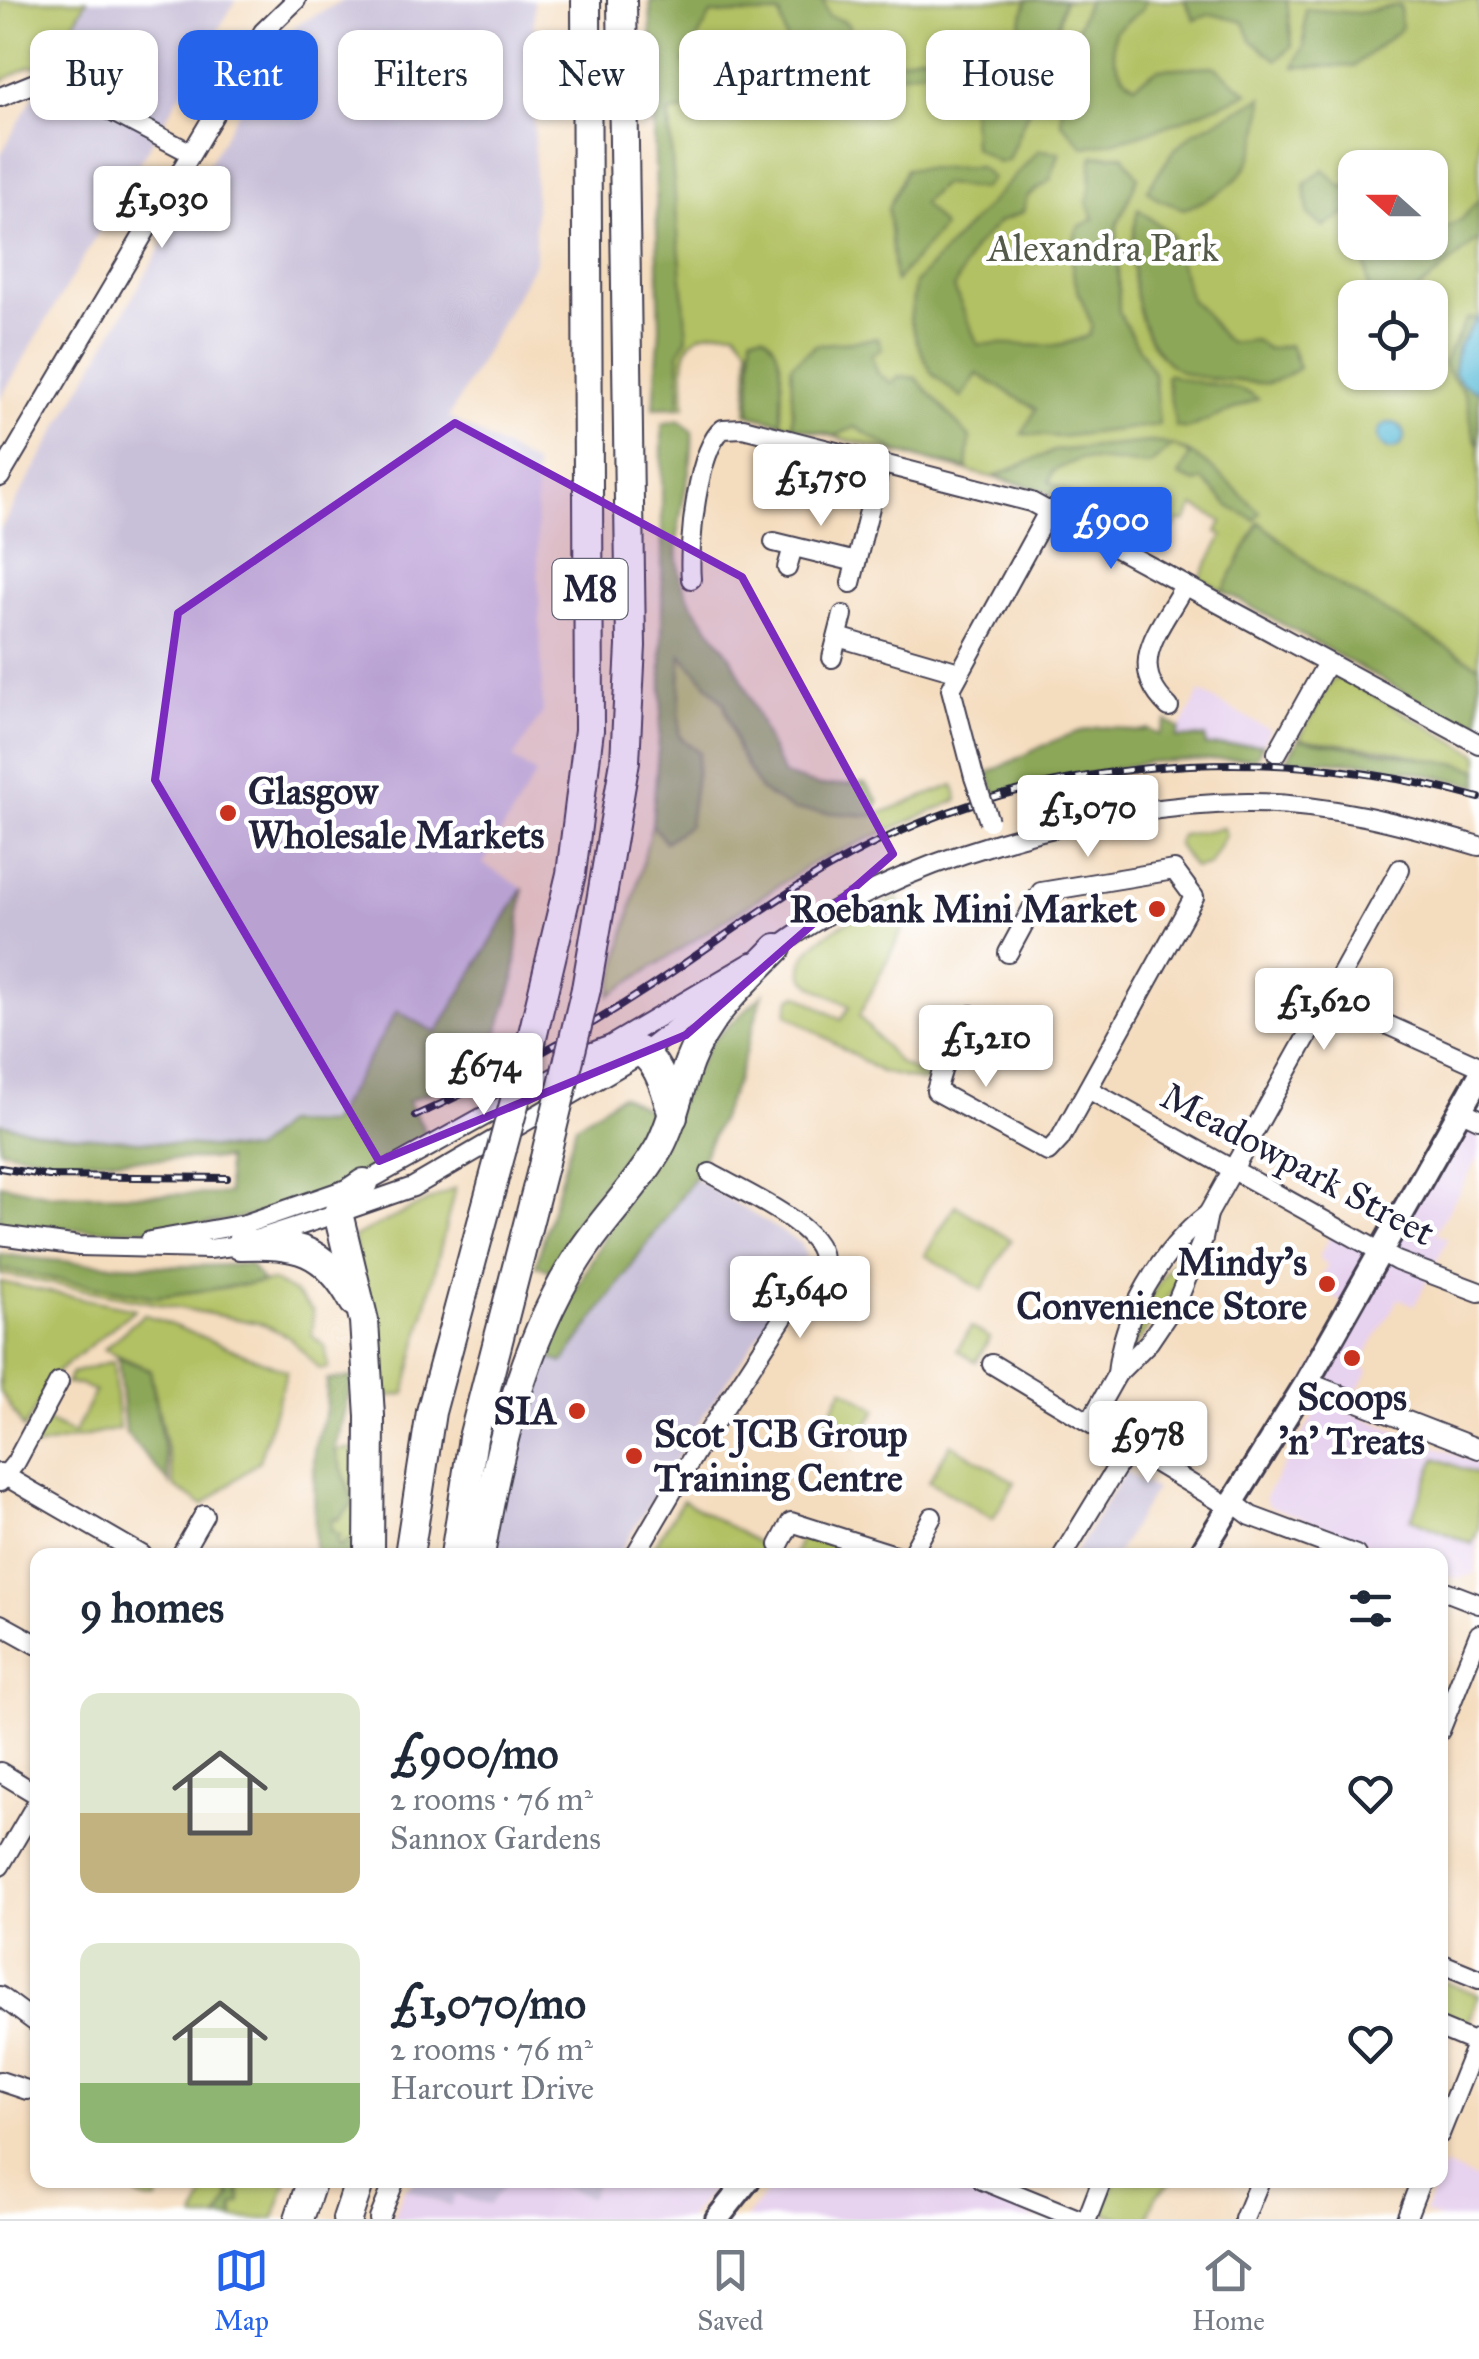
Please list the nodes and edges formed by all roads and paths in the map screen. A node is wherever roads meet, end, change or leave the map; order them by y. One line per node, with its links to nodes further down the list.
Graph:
1 (296, 0): 8 (street)
2 (576, 0): 7 (highway)
3 (586, 0): 7 (highway, M8)
4 (622, 0): 9 (highway, M8)
5 (638, 0): 9 (highway)
6 (0, 97): 8 (street)
7 (585, 135): 66 (highway, M8, bridge)
8 (191, 153): 11 (street)
9 (628, 274): 67 (highway, M8, bridge)
10 (881, 463): 12 (street); 13 (street); 15 (street)
11 (0, 477)
12 (1049, 510): 17 (street); 22 (street)
13 (856, 562): 14 (street); 16 (street)
14 (787, 568)
15 (691, 579)
16 (851, 583)
17 (1184, 586): 21 (street); 23 (street)
18 (843, 615): 19 (street)
19 (838, 637): 20 (street); 22 (street)
20 (832, 658)
21 (1326, 665): 24 (street); 25 (street)
22 (959, 672): 26 (street, bridge)
23 (1169, 707)
24 (1479, 744)
25 (1277, 753)
26 (995, 846): 27 (street); 29 (street)
27 (1479, 846)
28 (1400, 869): 31 (street)
29 (776, 948): 33 (street); 34 (street); 39 (highway)
30 (1008, 953): 37 (street)
31 (1331, 992): 35 (street); 40 (street)
32 (1014, 1037): 37 (street)
33 (642, 1054): 34 (highway); 39 (highway); 43 (street)
34 (586, 1060): 42 (street)
35 (1479, 1066)
36 (1479, 1077): 38 (main road)
37 (1088, 1089): 40 (street, Meadowpark Street)
38 (1470, 1115): 48 (main road)
39 (673, 1118): 68 (highway)
40 (1232, 1169): 44 (street); 48 (street, Meadowpark Street)
41 (710, 1173): 69 (street)
42 (364, 1183): 43 (highway); 47 (street)
43 (338, 1213): 46 (street); 50 (highway)
44 (1208, 1214): 52 (street); 52 (street)
45 (0, 1234): 47 (street)
46 (240, 1245): 47 (street); 50 (highway)
47 (110, 1248)
48 (1380, 1252): 49 (street, Meadowpark Street); 54 (main road)
49 (1479, 1292)
50 (364, 1321): 65 (highway)
51 (992, 1364): 55 (street)
52 (1117, 1374): 55 (street)
53 (58, 1382): 58 (street)
54 (1306, 1382): 57 (street); 59 (main road)
55 (1090, 1422): 56 (street)
56 (1129, 1447): 59 (street); 72 (street)
57 (1479, 1449)
58 (2, 1477): 63 (street)
59 (1233, 1506): 73 (main road); 74 (street)
60 (204, 1515): 64 (street)
61 (932, 1517): 71 (street)
62 (778, 1545): 70 (street)
63 (129, 1548)
64 (186, 1548)
65 (369, 1548)
66 (410, 1548)
67 (456, 1548)
68 (482, 1548)
69 (639, 1548)
70 (873, 1548)
71 (914, 1548)
72 (1067, 1548)
73 (1205, 1548)
74 (1336, 1548)
75 (1448, 1592): 76 (street)
76 (1479, 1604)
77 (0, 1624): 79 (street)
78 (1479, 1634): 80 (street)
79 (30, 1641)
80 (1448, 1711)
81 (0, 1772): 82 (street)
82 (30, 1793)
83 (30, 1812): 84 (street)
84 (0, 1866)
85 (1448, 1966): 86 (street)
86 (1479, 1979)
87 (0, 1996): 88 (street)
88 (30, 2018)
89 (1448, 2031): 90 (street)
90 (1478, 2040): 93 (street)
91 (0, 2082): 92 (street)
92 (26, 2090)
93 (1448, 2114)
94 (310, 2188): 102 (highway)
95 (357, 2188): 103 (highway)
96 (392, 2188): 104 (street)
97 (741, 2188): 105 (main road)
98 (1002, 2188): 106 (street)
99 (1099, 2188): 107 (street)
100 (1257, 2188): 108 (street)
101 (1418, 2188): 109 (street)
102 (300, 2219)
103 (347, 2219)
104 (379, 2219)
105 (716, 2219)
106 (1078, 2219)
107 (1087, 2219)
108 (1244, 2219)
109 (1406, 2219)

